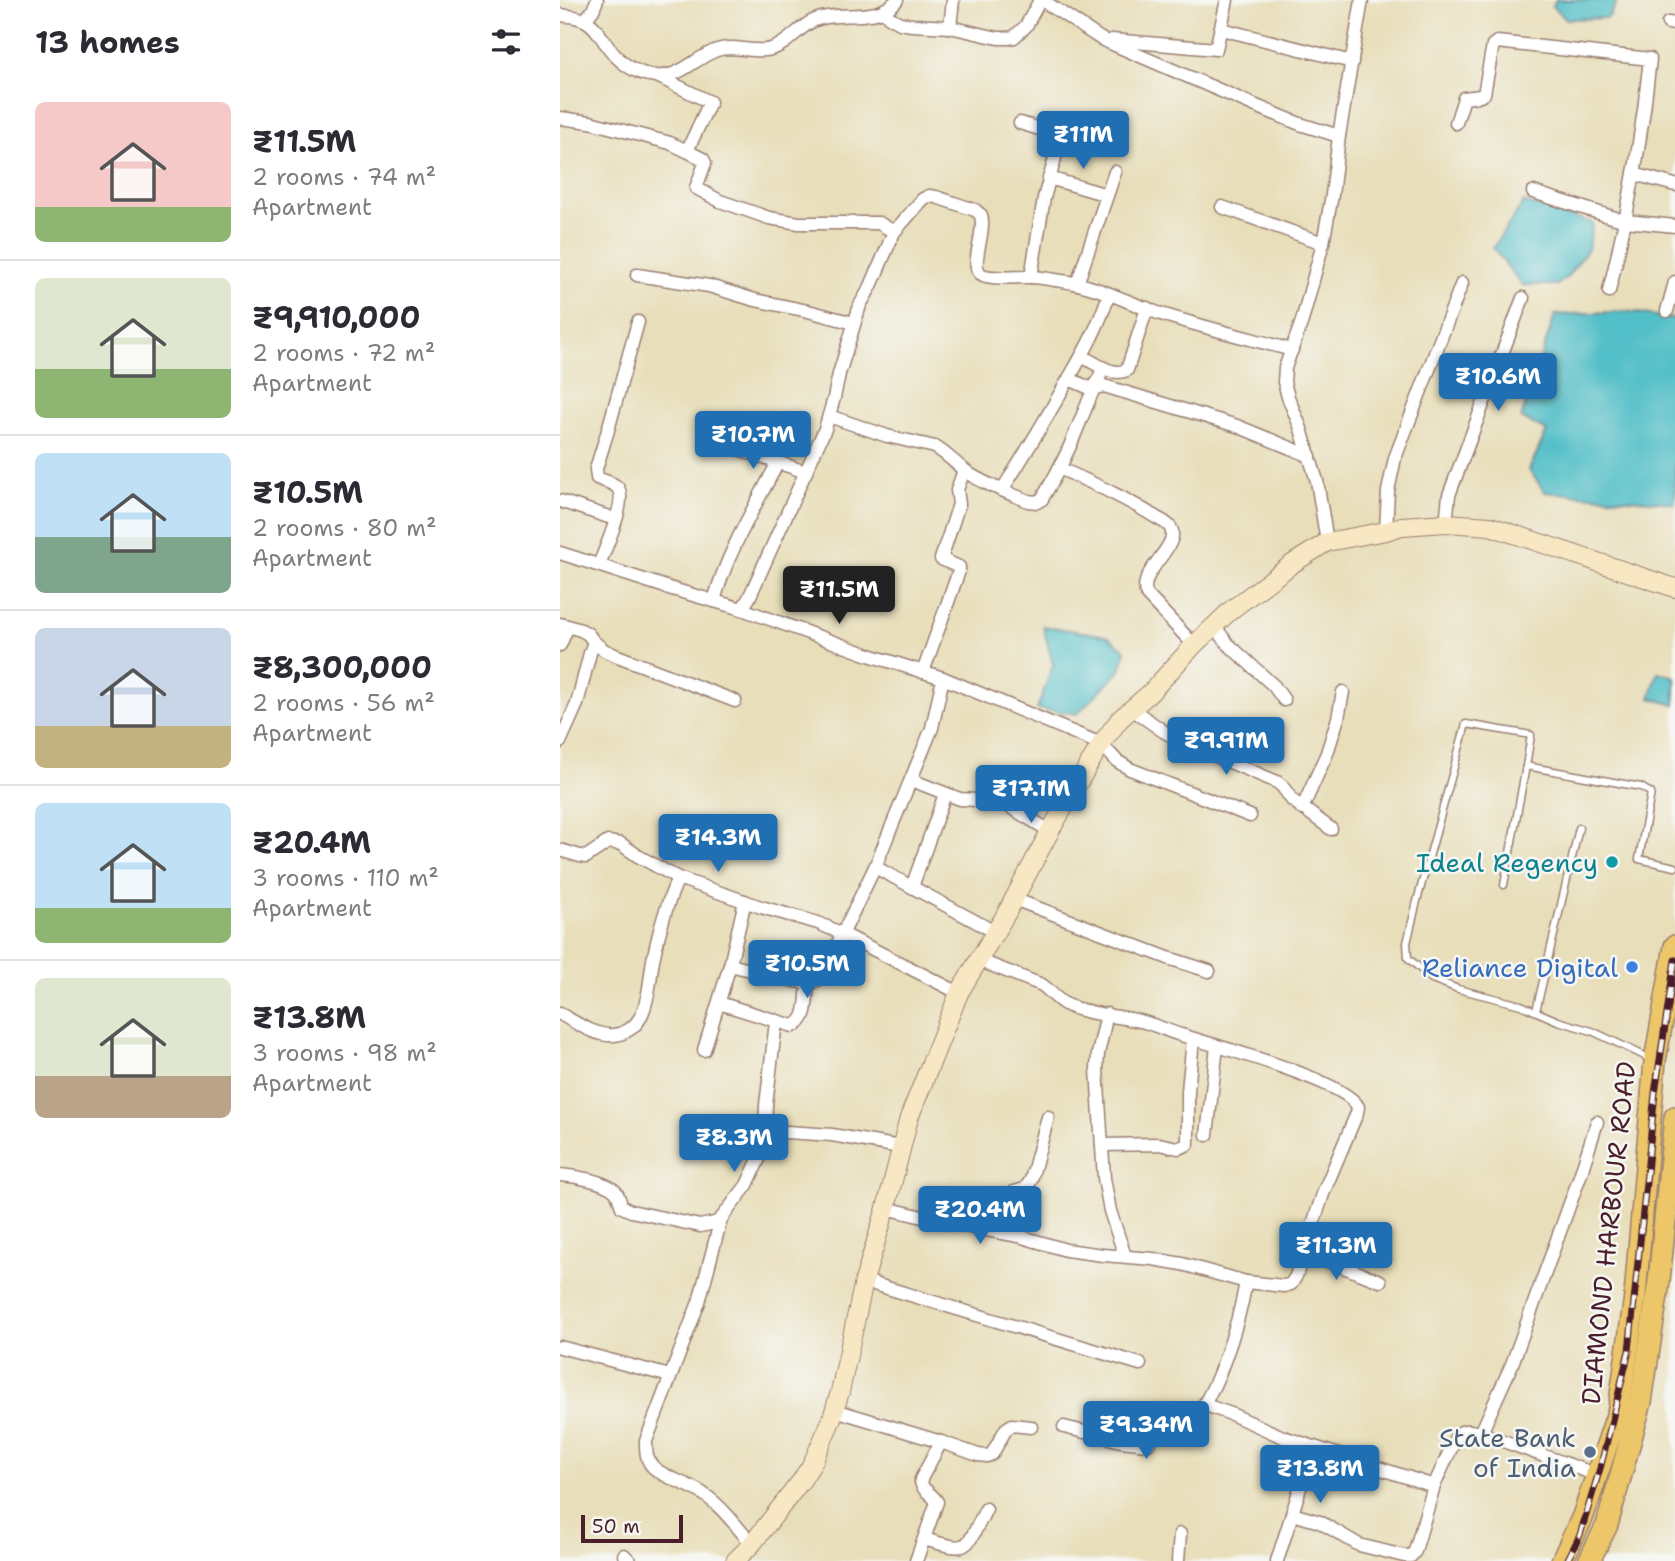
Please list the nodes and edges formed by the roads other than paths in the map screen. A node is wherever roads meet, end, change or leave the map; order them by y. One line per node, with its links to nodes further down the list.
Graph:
1 (597, 0): 9 (street)
2 (897, 0): 7 (street)
3 (953, 0): 10 (street)
4 (1041, 0): 10 (street); 12 (street)
5 (1227, 0): 11 (street)
6 (1362, 0): 13 (street)
7 (884, 10): 10 (street); 14 (street)
8 (560, 15): 9 (street)
9 (585, 20): 14 (street)
10 (950, 27)
11 (1221, 29): 12 (street); 13 (street)
12 (1101, 39): 19 (street)
13 (1352, 62): 19 (street)
14 (659, 78): 21 (street)
15 (560, 118): 21 (street)
16 (1020, 123): 18 (street)
17 (1456, 123): 23 (street)
18 (1061, 136): 20 (street); 24 (street)
19 (1339, 136): 32 (street)
20 (1079, 141)
21 (687, 150): 31 (street)
22 (1115, 172): 27 (street)
23 (1634, 174): 25 (street); 29 (street)
24 (1049, 178): 27 (street); 34 (street)
25 (1675, 186)
26 (1532, 192): 29 (street)
27 (1107, 195): 37 (street)
28 (1222, 207): 32 (street)
29 (1626, 221): 30 (street); 38 (street)
30 (1675, 226)
31 (894, 232): 34 (street); 44 (street)
32 (1323, 243): 45 (street)
33 (638, 275): 44 (street)
34 (1031, 277): 37 (street)
35 (1675, 282): 42 (street)
36 (1462, 283): 61 (street)
37 (1077, 284): 39 (street)
38 (1609, 291)
39 (1108, 294): 41 (street); 46 (street)
40 (1523, 298): 60 (street)
41 (1147, 308): 45 (street); 47 (street)
42 (1667, 312)
43 (639, 322): 59 (street)
44 (855, 323): 50 (street)
45 (1292, 350): 52 (street)
46 (1082, 356): 47 (street); 48 (street)
47 (1104, 368): 49 (street)
48 (1069, 379): 49 (street); 57 (street)
49 (1092, 389): 52 (street); 54 (street)
50 (829, 416): 55 (street); 56 (street)
51 (710, 440): 53 (street)
52 (1310, 456): 62 (street)
53 (778, 462): 56 (street); 66 (street)
54 (1059, 468): 57 (street); 72 (street)
55 (964, 470): 57 (street); 73 (street)
56 (806, 471): 67 (street)
57 (1002, 490)
58 (560, 501): 59 (street)
59 (615, 519): 64 (street)
60 (1446, 523): 61 (main road); 65 (main road)
61 (1387, 531): 62 (main road)
62 (1327, 542): 69 (main road)
63 (560, 553): 64 (street)
64 (599, 565): 66 (street)
65 (1675, 588)
66 (714, 601): 67 (street)
67 (742, 609): 73 (street)
68 (564, 625): 70 (street); 71 (street)
69 (1214, 626): 72 (main road); 76 (street)
70 (594, 642): 77 (street); 79 (street)
71 (560, 645)
72 (1194, 645): 78 (main road)
73 (923, 672): 74 (street)
74 (943, 678): 80 (street); 82 (street)
75 (1343, 692): 84 (street)
76 (1284, 700)
77 (735, 701)
78 (1132, 709): 80 (main road); 84 (street)
79 (560, 742)
80 (1101, 744): 85 (street); 88 (main road)
81 (1526, 766): 91 (lane); 93 (lane); 106 (lane)
82 (911, 780): 83 (street); 90 (street)
83 (945, 794): 88 (street); 94 (street)
84 (1302, 809): 87 (street)
85 (1250, 817)
86 (1578, 828): 106 (lane)
87 (1331, 829)
88 (1050, 831): 95 (main road)
89 (560, 850): 92 (street)
90 (875, 867): 94 (street); 98 (street)
91 (1675, 867)
92 (678, 878): 96 (street); 107 (street)
93 (1504, 886)
94 (912, 887): 97 (street)
95 (1014, 899): 97 (main road); 102 (street)
96 (746, 901): 98 (street); 101 (street)
97 (995, 932): 100 (main road)
98 (843, 934): 103 (street); 104 (street)
99 (1675, 946): 113 (highway, DIAMOND HARBOUR ROAD)
100 (978, 960): 104 (main road); 108 (street)
101 (730, 965): 103 (street); 105 (street)
102 (1209, 971)
103 (808, 983): 109 (street)
104 (959, 993): 120 (main road)
105 (719, 1003): 109 (street); 112 (street)
106 (1536, 1011): 113 (lane)
107 (560, 1014)
108 (1107, 1014): 110 (street); 119 (street)
109 (776, 1022): 118 (street)
110 (1193, 1039): 111 (street); 119 (street)
111 (1217, 1046): 117 (street); 127 (street)
112 (704, 1050)
113 (1656, 1061): 121 (highway, DIAMOND HARBOUR ROAD)
114 (1048, 1117): 126 (street)
115 (1675, 1117): 122 (highway, DIAMOND HARBOUR ROAD)
116 (1597, 1122): 139 (street)
117 (1207, 1135)
118 (765, 1139): 120 (street); 125 (street)
119 (1102, 1145): 128 (street)
120 (900, 1147): 124 (main road)
121 (1647, 1161): 122 (street); 141 (highway, DIAMOND HARBOUR ROAD)
122 (1673, 1166): 154 (highway, DIAMOND HARBOUR ROAD)
123 (560, 1175): 125 (street)
124 (886, 1208): 126 (street); 129 (main road)
125 (721, 1219): 134 (street)
126 (998, 1232): 128 (street)
127 (1304, 1252): 130 (street); 131 (street)
128 (1125, 1256): 130 (street)
129 (864, 1281): 133 (street); 136 (main road)
130 (1246, 1282): 135 (street)
131 (1380, 1282)
132 (560, 1347): 134 (street)
133 (1140, 1364)
134 (670, 1376): 148 (street)
135 (1205, 1405): 138 (street); 143 (street)
136 (835, 1410): 140 (street); 148 (main road)
137 (1031, 1427): 140 (street)
138 (1064, 1427)
139 (1481, 1433): 141 (street); 143 (street)
140 (941, 1441): 147 (street)
141 (1597, 1475): 153 (highway, DIAMOND HARBOUR ROAD)
142 (1303, 1478): 145 (street)
143 (1434, 1486): 145 (street)
144 (986, 1509): 147 (street)
145 (1292, 1514): 152 (street)
146 (1180, 1534): 151 (street)
147 (924, 1539): 150 (street)
148 (752, 1544): 149 (main road)
149 (735, 1561)
150 (916, 1561)
151 (1178, 1561)
152 (1277, 1561)
153 (1562, 1561)
154 (1589, 1561)

